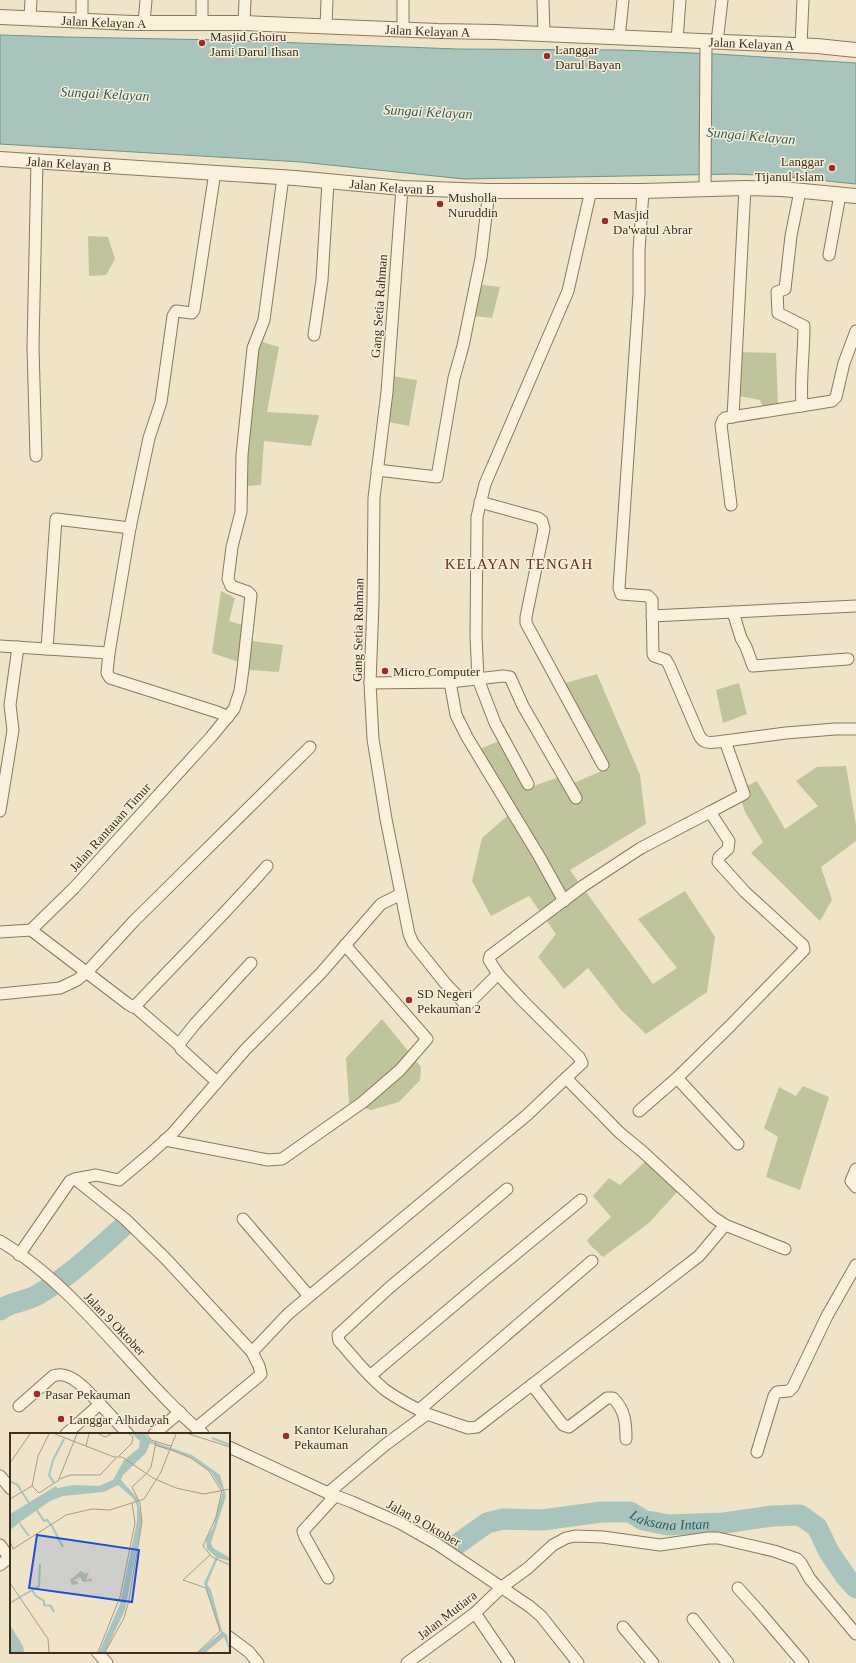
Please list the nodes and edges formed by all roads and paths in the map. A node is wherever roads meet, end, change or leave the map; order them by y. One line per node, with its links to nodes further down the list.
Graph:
1 (31, 0): 14 (street)
2 (82, 0): 15 (street)
3 (146, 0): 16 (street)
4 (202, 0): 17 (street)
5 (245, 0): 18 (street)
6 (327, 0): 19 (street)
7 (403, 0): 20 (street)
8 (543, 0): 21 (street)
9 (623, 0): 22 (street)
10 (680, 0): 23 (street)
11 (722, 0): 24 (street)
12 (803, 0): 25 (street)
13 (0, 17): 14 (street, Jalan Kelayan A)
14 (30, 17): 15 (street, Jalan Kelayan A)
15 (82, 20): 16 (street, Jalan Kelayan A)
16 (144, 23): 17 (street, Jalan Kelayan A)
17 (202, 23): 18 (street, Jalan Kelayan A)
18 (244, 23): 19 (street, Jalan Kelayan A)
19 (326, 26): 20 (street, Jalan Kelayan A)
20 (403, 29): 21 (street, Jalan Kelayan A)
21 (544, 34): 22 (street, Jalan Kelayan A)
22 (619, 38): 23 (street, Jalan Kelayan A)
23 (677, 40): 24 (street, Jalan Kelayan A)
24 (710, 43): 25 (street, Jalan Kelayan A); 32 (street)
25 (802, 45): 26 (street, Jalan Kelayan A)
26 (856, 50)
27 (0, 159): 28 (street, Jalan Kelayan B)
28 (38, 161): 29 (street, Jalan Kelayan B); 46 (street)
29 (214, 172): 30 (street, Jalan Kelayan B); 50 (street)
30 (283, 177): 31 (street, Jalan Kelayan B); 62 (street, Jalan Rantauan Timur)
31 (328, 182): 33 (street, Jalan Kelayan B); 43 (street)
32 (705, 184): 34 (street, Jalan Kelayan B); 36 (street, Jalan Kelayan B)
33 (402, 188): 37 (street, Jalan Kelayan B); 47 (street, Gang Setia Rahman)
34 (745, 188): 38 (street, Jalan Kelayan B); 45 (street)
35 (591, 190): 36 (street, Jalan Kelayan B); 37 (street, Jalan Kelayan B); 48 (street)
36 (644, 190): 53 (street)
37 (489, 191): 47 (street)
38 (800, 191): 39 (street, Jalan Kelayan B); 44 (street)
39 (840, 195): 40 (street, Jalan Kelayan B); 41 (street)
40 (856, 196)
41 (829, 255)
42 (856, 331): 44 (street)
43 (314, 335)
44 (802, 406): 45 (street)
45 (733, 417): 49 (street)
46 (36, 456)
47 (377, 470): 61 (street, Gang Setia Rahman)
48 (480, 502): 59 (street); 66 (street)
49 (731, 505)
50 (130, 528): 56 (street); 57 (street)
51 (856, 606): 52 (street)
52 (733, 612): 53 (street); 58 (street)
53 (652, 616): 64 (street)
54 (0, 646): 55 (street)
55 (18, 647): 56 (street); 69 (street)
56 (46, 649): 57 (street)
57 (109, 653): 62 (street)
58 (848, 658)
59 (478, 678): 60 (street); 67 (street); 68 (street)
60 (450, 682): 61 (street); 73 (street)
61 (370, 683): 72 (street, Gang Setia Rahman)
62 (228, 717): 74 (street, Jalan Rantauan Timur)
63 (856, 729): 64 (street)
64 (725, 741): 70 (street)
65 (310, 747): 78 (street)
66 (603, 765)
67 (528, 784)
68 (576, 798)
69 (0, 811)
70 (710, 812): 73 (street); 84 (street)
71 (267, 866): 81 (street)
72 (401, 894): 76 (street); 79 (street, Gang Setia Rahman)
73 (564, 902): 79 (street)
74 (31, 930): 75 (street); 78 (street)
75 (0, 932)
76 (345, 945): 85 (street); 87 (street)
77 (252, 963): 82 (street)
78 (87, 972): 80 (street); 81 (street)
79 (498, 974): 83 (street)
80 (0, 994)
81 (134, 1006): 82 (street)
82 (179, 1044): 85 (street)
83 (566, 1078): 95 (street); 101 (street)
84 (677, 1078): 86 (street); 88 (street)
85 (217, 1082): 87 (street)
86 (639, 1111)
87 (165, 1140): 90 (street)
88 (738, 1144)
89 (856, 1169): 91 (street)
90 (75, 1179): 98 (street); 102 (street)
91 (856, 1187)
92 (507, 1189): 103 (street)
93 (581, 1200): 103 (street)
94 (243, 1219): 101 (street)
95 (726, 1226): 97 (street); 104 (street)
96 (0, 1241): 98 (street, Jalan 9 Oktober)
97 (785, 1249)
98 (20, 1255): 107 (street, Jalan 9 Oktober)
99 (592, 1261): 108 (street)
100 (856, 1265): 115 (street)
101 (309, 1296): 102 (street)
102 (252, 1352): 109 (street)
103 (370, 1376): 108 (street)
104 (532, 1385): 108 (street); 113 (street)
105 (100, 1404): 106 (street); 110 (street); 111 (street)
106 (18, 1406)
107 (180, 1412): 109 (street, Jalan 9 Oktober); 112 (street)
108 (423, 1412): 118 (street)
109 (199, 1431)
110 (67, 1433)
111 (127, 1433)
112 (155, 1433)
113 (626, 1439)
114 (230, 1447): 118 (street, Jalan 9 Oktober)
115 (757, 1452)
116 (0, 1476): 117 (street)
117 (10, 1486)
118 (332, 1494): 122 (street); 123 (street, Jalan 9 Oktober)
119 (0, 1545): 120 (street)
120 (10, 1557): 121 (street)
121 (0, 1565)
122 (328, 1578)
123 (502, 1587): 125 (street, Jalan Mutiara); 128 (street, Jalan Mutiara); 135 (street, Jalan 9 Oktober)
124 (738, 1588): 138 (street)
125 (475, 1613): 133 (street, Jalan Mutiara); 134 (street)
126 (693, 1619): 137 (street)
127 (623, 1627): 136 (street)
128 (856, 1634)
129 (230, 1638): 132 (street)
130 (98, 1653): 131 (street)
131 (108, 1663)
132 (258, 1663)
133 (407, 1663)
134 (509, 1663)
135 (578, 1663)
136 (653, 1663)
137 (728, 1663)
138 (803, 1663)

